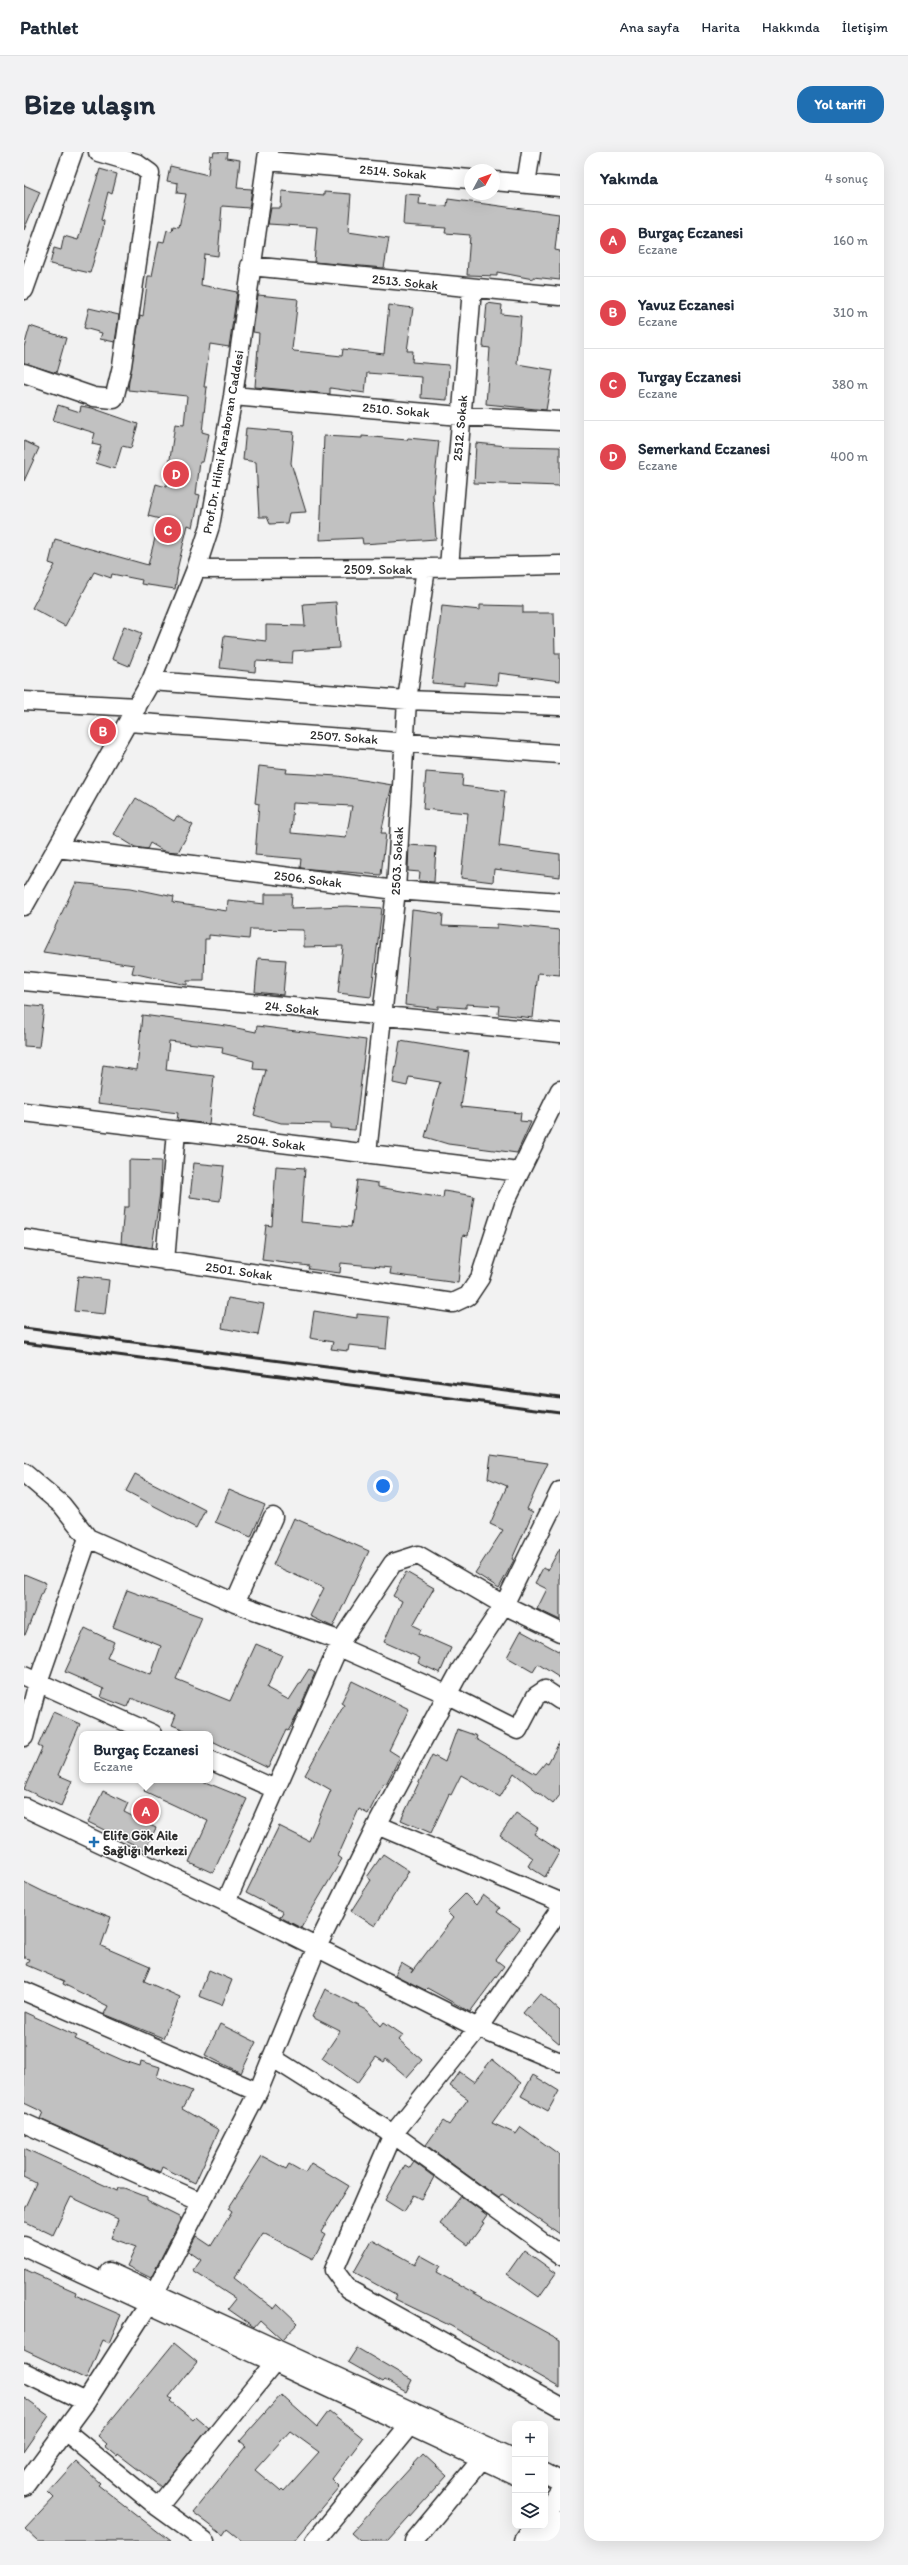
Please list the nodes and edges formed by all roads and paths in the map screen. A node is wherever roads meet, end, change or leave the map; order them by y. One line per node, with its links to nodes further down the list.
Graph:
1 (73, 152): 11 (street)
2 (98, 152): 13 (street)
3 (531, 152): 7 (street)
4 (268, 157): 5 (street, 2514. Sokak); 9 (street, Prof.Dr. Hilmi Karaboran Caddesi)
5 (464, 178)
6 (500, 182): 7 (street)
7 (526, 184): 8 (street)
8 (560, 187)
9 (250, 266): 10 (street, 2513. Sokak); 14 (street, Prof.Dr. Hilmi Karaboran Caddesi)
10 (472, 289): 12 (street, 2513. Sokak); 15 (street, 2512. Sokak)
11 (24, 290)
12 (560, 296)
13 (24, 373)
14 (233, 396): 15 (street, 2510. Sokak); 20 (street, Prof.Dr. Hilmi Karaboran Caddesi)
15 (460, 416): 16 (street, 2510. Sokak); 18 (street, 2512. Sokak)
16 (560, 421)
17 (560, 565): 18 (street, 2509. Sokak)
18 (449, 567): 19 (street, 2509. Sokak)
19 (426, 568): 20 (street, 2509. Sokak); 22 (street, 2503. Sokak)
20 (196, 570): 21 (street, Prof.Dr. Hilmi Karaboran Caddesi)
21 (151, 681): 22 (street); 25 (street, Prof.Dr. Hilmi Karaboran Caddesi)
22 (407, 700): 24 (street); 26 (street, 2503. Sokak)
23 (24, 701): 25 (street, 2507. Sokak)
24 (560, 706)
25 (133, 715): 26 (street, 2507. Sokak); 28 (street, Prof.Dr. Hilmi Karaboran Caddesi)
26 (403, 741): 27 (street, 2507. Sokak); 29 (street, 2503. Sokak)
27 (560, 754)
28 (57, 848): 29 (street, 2506. Sokak); 31 (street, Prof.Dr. Hilmi Karaboran Caddesi)
29 (396, 890): 30 (street, 2506. Sokak); 33 (street, 2503. Sokak)
30 (560, 902)
31 (24, 906)
32 (24, 981): 33 (street, 24. Sokak)
33 (382, 1016): 34 (street, 24. Sokak); 38 (street, 2503. Sokak)
34 (560, 1033)
35 (560, 1090): 39 (street)
36 (24, 1112): 37 (street, 2504. Sokak)
37 (176, 1131): 38 (street, 2504. Sokak); 41 (street)
38 (368, 1153): 39 (street, 2504. Sokak)
39 (519, 1172): 41 (street, 2501. Sokak)
40 (24, 1239): 41 (street, 2501. Sokak)
41 (165, 1261)
42 (24, 1473): 45 (street)
43 (560, 1491): 47 (street)
44 (273, 1517): 46 (street)
45 (88, 1538): 46 (street); 50 (street)
46 (235, 1603): 49 (street)
47 (504, 1606): 48 (street); 49 (street); 51 (street)
48 (560, 1632)
49 (340, 1644): 51 (street); 56 (street)
50 (31, 1679): 53 (street); 54 (street)
51 (446, 1694): 52 (street); 58 (street)
52 (560, 1700)
53 (146, 1731)
54 (24, 1737)
55 (213, 1761): 56 (street)
56 (275, 1789): 59 (street)
57 (24, 1807): 59 (street)
58 (377, 1825): 60 (street); 62 (street)
59 (226, 1902): 62 (street)
60 (560, 1902)
61 (560, 1909): 64 (street)
62 (316, 1949): 64 (street); 65 (street)
63 (24, 1991): 67 (street)
64 (478, 2028): 66 (street); 69 (street)
65 (273, 2058): 67 (street); 69 (street)
66 (560, 2062)
67 (258, 2092): 70 (street)
68 (24, 2123): 70 (street)
69 (393, 2134): 73 (street); 78 (street)
70 (201, 2202): 74 (street)
71 (24, 2234): 74 (street)
72 (24, 2246): 74 (street)
73 (560, 2255)
74 (152, 2299): 75 (street); 77 (street); 81 (street)
75 (275, 2362): 79 (street); 87 (street)
76 (24, 2372): 77 (street)
77 (86, 2402): 80 (street)
78 (560, 2407)
79 (410, 2425): 82 (street); 92 (street)
80 (65, 2431): 85 (street); 87 (street)
81 (512, 2458)
82 (482, 2460): 83 (street); 93 (street)
83 (512, 2474)
84 (548, 2478): 86 (street)
85 (24, 2486)
86 (557, 2491): 88 (main road)
87 (158, 2507): 91 (street)
88 (548, 2508)
89 (560, 2524): 95 (main road)
90 (534, 2529): 94 (main road)
91 (205, 2541)
92 (315, 2541)
93 (414, 2541)
94 (526, 2541)
95 (547, 2541)

